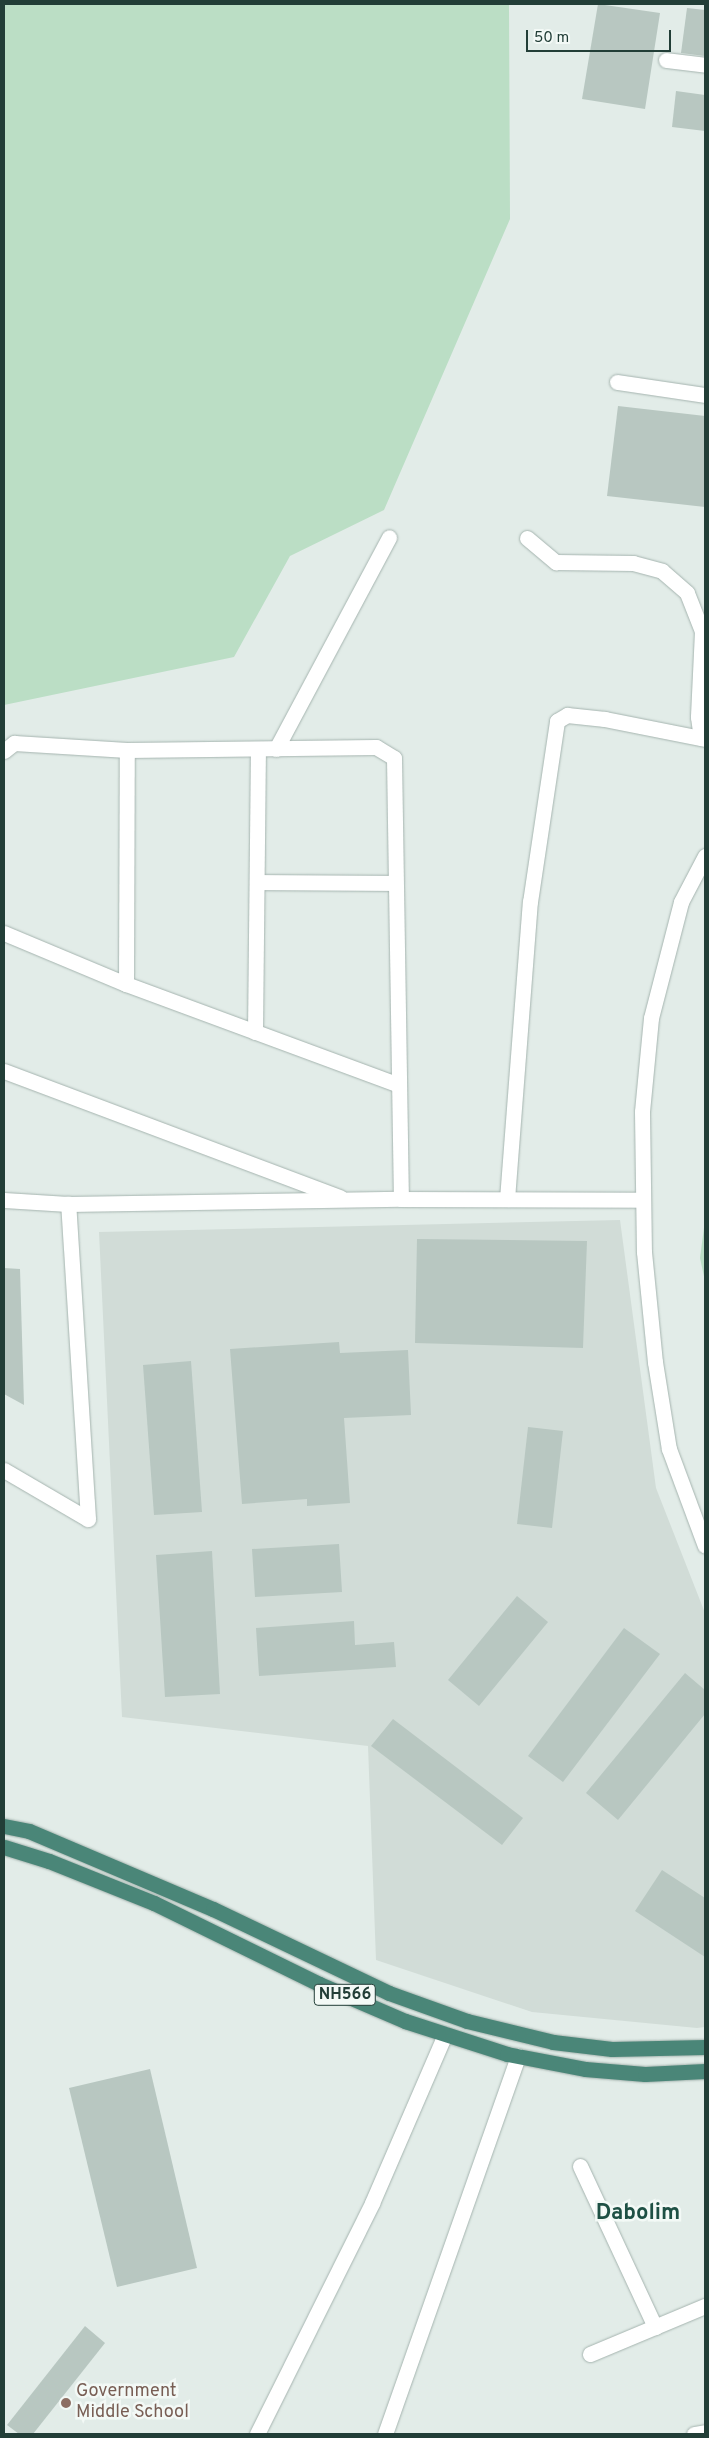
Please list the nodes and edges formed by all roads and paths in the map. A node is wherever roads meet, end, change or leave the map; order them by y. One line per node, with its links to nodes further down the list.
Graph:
1 (666, 60): 2 (street)
2 (705, 65)
3 (617, 382): 4 (street)
4 (705, 395)
5 (389, 537): 9 (street)
6 (527, 538): 7 (street)
7 (703, 738): 23 (street)
8 (258, 749): 9 (street); 10 (street); 13 (street)
9 (276, 749): 14 (street)
10 (127, 750): 11 (street); 16 (street)
11 (4, 751)
12 (705, 856): 24 (street)
13 (256, 882): 14 (street); 17 (street)
14 (395, 883): 19 (street)
15 (4, 933): 16 (street)
16 (126, 984): 17 (street)
17 (255, 1032): 19 (street)
18 (4, 1071): 22 (street)
19 (397, 1084): 20 (street)
20 (401, 1199): 22 (street); 23 (street)
21 (4, 1200): 25 (street)
22 (349, 1200): 25 (street)
23 (507, 1200): 24 (street)
24 (643, 1200): 27 (street)
25 (68, 1204): 26 (street)
26 (4, 1470)
27 (705, 1546)
28 (4, 1826): 31 (highway, NH566)
29 (4, 1847): 30 (highway, NH566)
30 (445, 2034): 32 (highway, NH566); 39 (street)
31 (705, 2047)
32 (518, 2056): 33 (highway, NH566); 40 (street)
33 (705, 2071)
34 (580, 2166): 36 (street)
35 (705, 2306): 36 (street)
36 (655, 2327): 37 (street)
37 (590, 2354)
38 (705, 2432): 41 (street)
39 (257, 2434)
40 (385, 2434)
41 (694, 2434)

